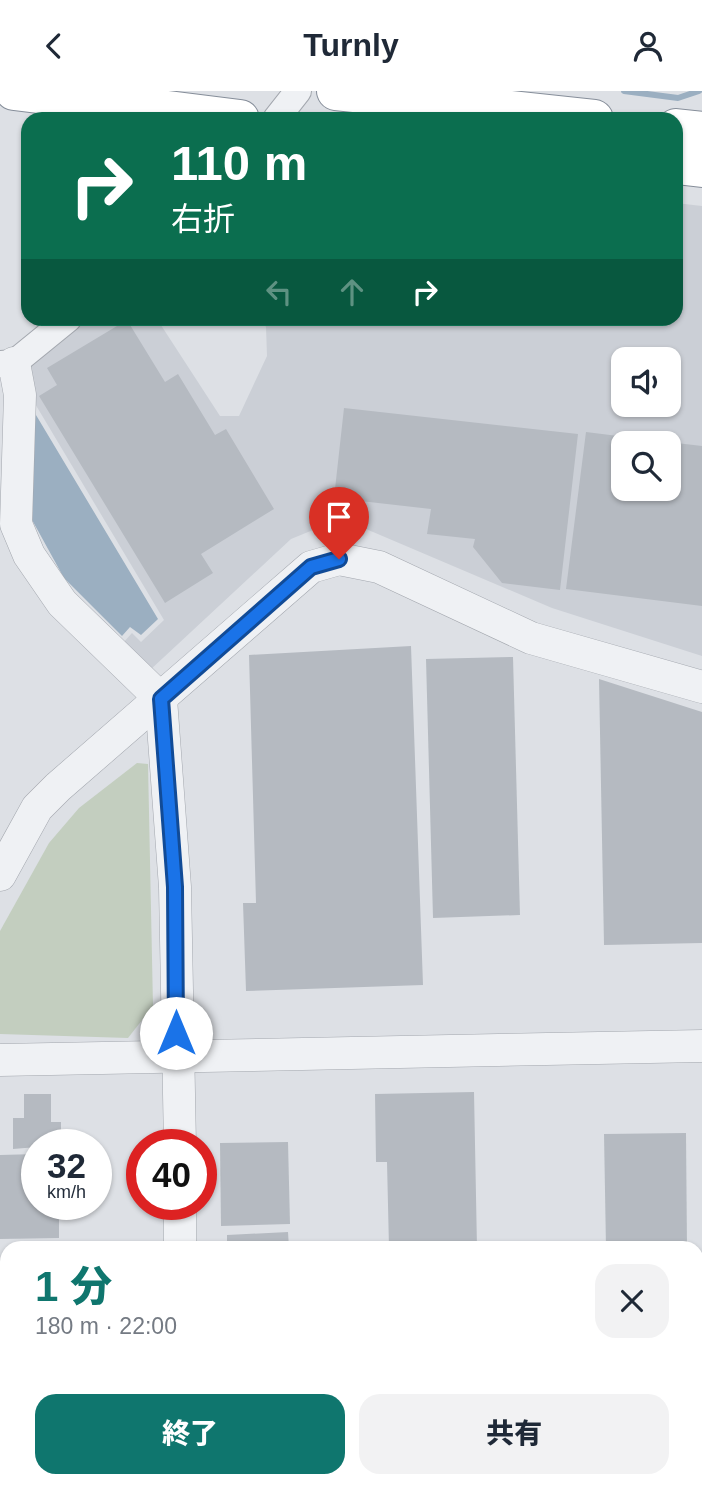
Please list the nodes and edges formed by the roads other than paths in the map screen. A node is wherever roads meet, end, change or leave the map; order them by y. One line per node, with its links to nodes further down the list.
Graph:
1 (14, 91): 4 (highway)
2 (298, 91): 7 (street)
3 (336, 91): 8 (highway)
4 (118, 106): 5 (highway); 6 (highway)
5 (0, 107)
6 (174, 112)
7 (282, 112)
8 (530, 112)
9 (683, 129): 10 (highway)
10 (702, 131)
11 (683, 166): 12 (highway)
12 (702, 168)
13 (58, 326): 14 (street)
14 (7, 363): 16 (street)
15 (702, 687): 16 (street)
16 (161, 699): 17 (street); 19 (street)
17 (0, 876)
18 (702, 1046): 19 (street)
19 (176, 1058): 20 (street); 21 (street)
20 (0, 1060)
21 (179, 1129)
22 (180, 1220): 23 (street)
23 (180, 1241)

